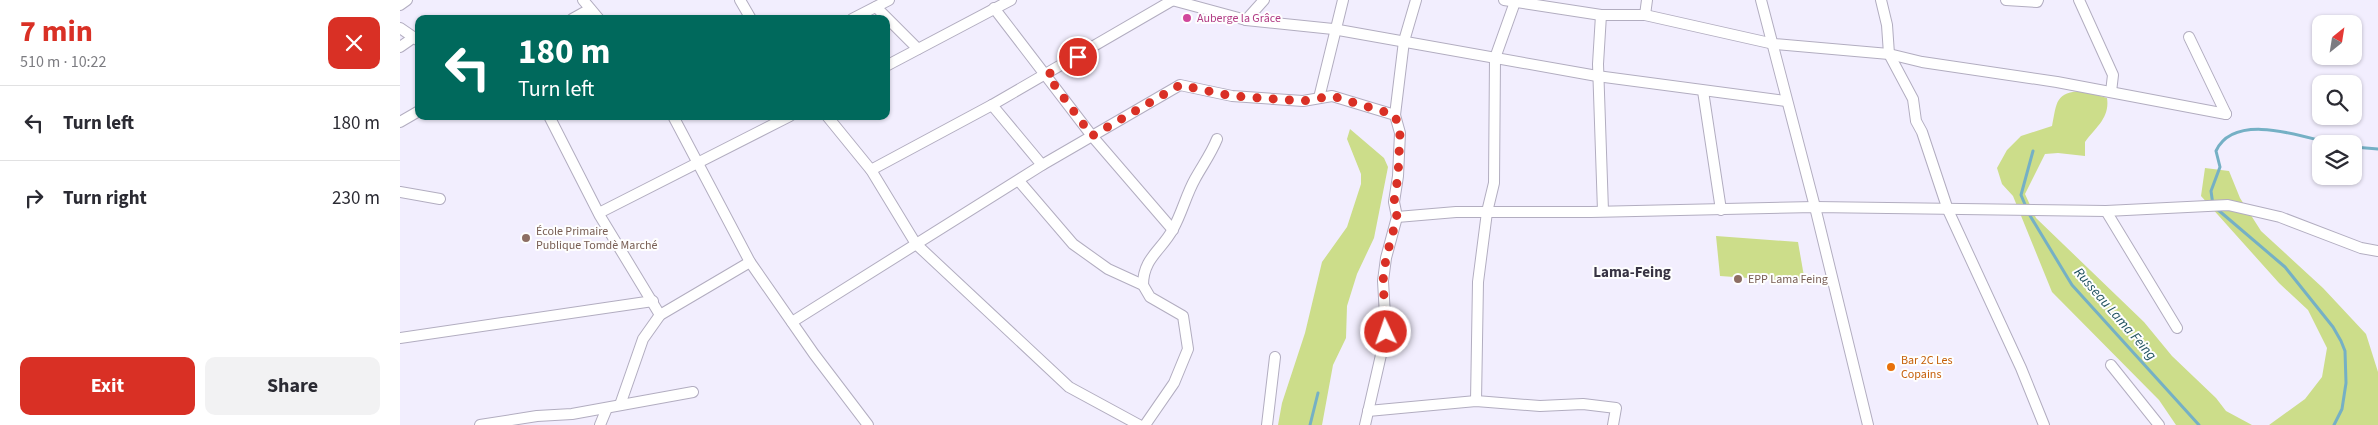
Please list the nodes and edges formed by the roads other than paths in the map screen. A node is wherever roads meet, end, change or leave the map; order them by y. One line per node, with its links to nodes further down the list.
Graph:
1 (407, 0): 18 (street)
2 (583, 0): 20 (street)
3 (889, 0): 19 (street)
4 (1011, 0): 21 (street)
5 (1172, 0): 30 (street); 43 (street)
6 (1264, 0): 30 (street)
7 (1343, 0): 32 (street)
8 (1416, 0): 36 (street)
9 (1504, 0): 17 (street)
10 (1647, 0): 28 (street)
11 (1761, 0): 37 (street)
12 (1881, 0): 40 (street)
13 (2006, 0): 14 (street)
14 (2038, 0)
15 (2079, 0): 46 (street)
16 (743, 1): 24 (street)
17 (1515, 2): 27 (street); 41 (street)
18 (400, 5)
19 (876, 6): 25 (street); 26 (street)
20 (590, 8): 22 (street); 23 (street)
21 (994, 8): 39 (street); 43 (street)
22 (579, 15)
23 (596, 15)
24 (749, 15)
25 (859, 15)
26 (885, 15)
27 (1601, 15): 28 (street); 44 (street)
28 (1645, 15): 37 (street)
29 (890, 20): 39 (street)
30 (1246, 20): 32 (street)
31 (400, 28): 34 (street)
32 (1333, 30): 36 (street); 47 (street)
33 (2189, 37): 46 (street)
34 (415, 39)
35 (415, 40): 38 (street)
36 (1404, 41): 41 (street); 51 (street)
37 (1774, 44): 40 (street); 48 (street)
38 (400, 47)
39 (918, 49): 42 (street)
40 (1889, 54): 46 (street); 67 (street)
41 (1495, 58): 44 (street); 70 (street)
42 (890, 64)
43 (1047, 75): 49 (street); 57 (street)
44 (1597, 76): 45 (street); 68 (street)
45 (1703, 91): 48 (street); 66 (street)
46 (2111, 92)
47 (1319, 98): 51 (street); 57 (street)
48 (1786, 100): 65 (street)
49 (992, 105): 60 (street); 61 (street)
50 (415, 113): 56 (street)
51 (1395, 115): 72 (street)
52 (551, 120): 71 (street)
53 (674, 120): 59 (street)
54 (782, 120): 59 (street)
55 (830, 120): 61 (street)
56 (400, 122)
57 (1092, 136): 60 (street); 73 (street)
58 (1218, 139): 73 (street)
59 (698, 164): 71 (street); 76 (street)
60 (1042, 166): 62 (street)
61 (871, 170): 74 (street)
62 (1019, 181): 74 (street); 77 (street)
63 (400, 192): 64 (street)
64 (440, 198)
65 (1815, 207): 66 (street); 67 (street); 98 (street)
66 (1721, 210): 68 (street)
67 (1948, 210): 69 (street); 99 (street)
68 (1604, 211): 70 (street)
69 (2106, 211): 75 (street); 81 (street)
70 (1486, 212): 72 (street); 86 (street)
71 (599, 213): 78 (street)
72 (1397, 217): 89 (street)
73 (1173, 230): 77 (street)
74 (916, 244): 80 (street); 93 (street)
75 (2378, 251)
76 (750, 262): 79 (street); 80 (street)
77 (1143, 286): 94 (street)
78 (653, 301): 79 (street); 82 (street)
79 (660, 315): 87 (street)
80 (792, 322): 92 (street)
81 (2176, 328)
82 (400, 338)
83 (1275, 357): 95 (street)
84 (2111, 365): 100 (street)
85 (693, 392): 87 (street)
86 (1476, 401): 89 (street); 97 (street)
87 (620, 406): 88 (street)
88 (607, 408): 90 (street); 91 (street)
89 (1368, 411): 96 (street)
90 (480, 425)
91 (600, 425)
92 (868, 425)
93 (1139, 425)
94 (1145, 425)
95 (1267, 425)
96 (1365, 425)
97 (1613, 425)
98 (1868, 425)
99 (2044, 425)
100 (2159, 425)

